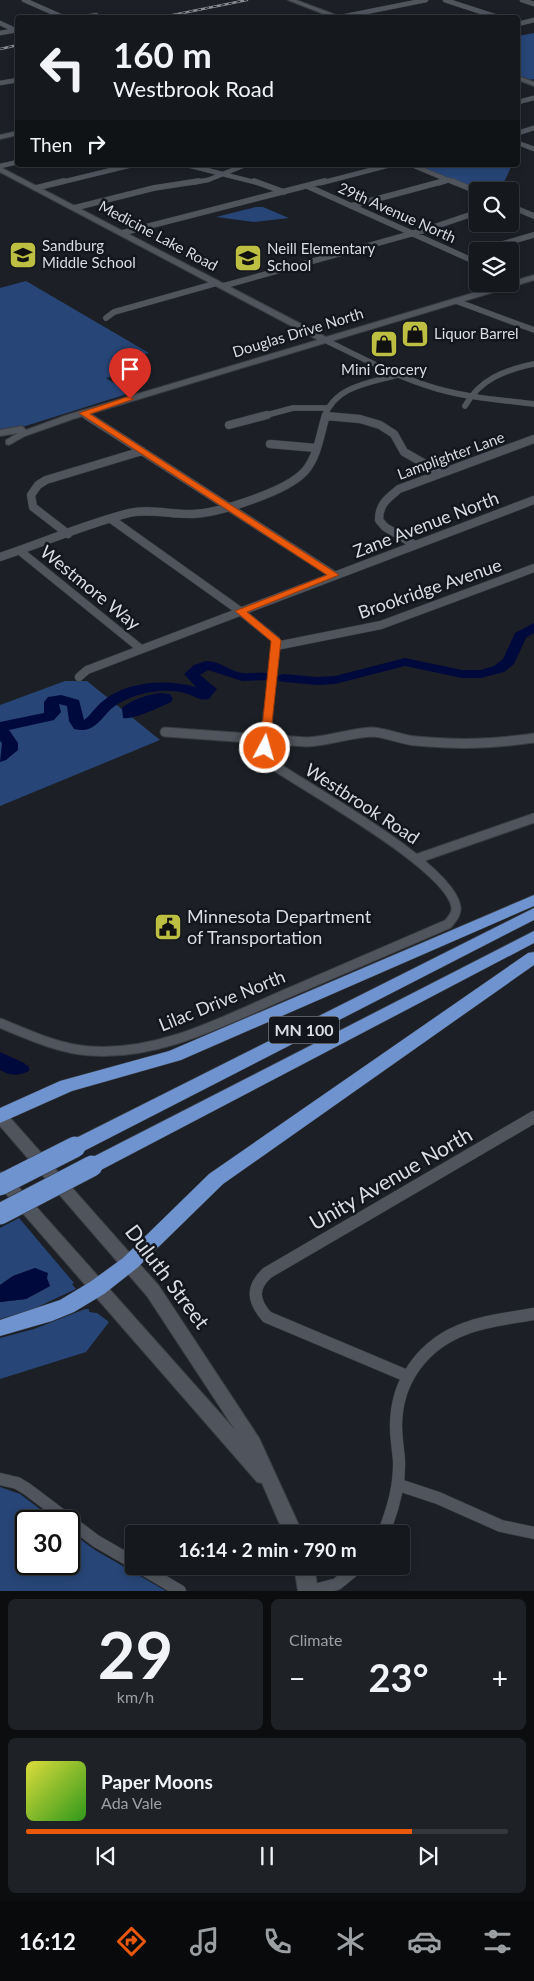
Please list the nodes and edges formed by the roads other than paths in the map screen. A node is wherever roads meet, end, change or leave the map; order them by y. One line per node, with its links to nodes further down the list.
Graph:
1 (24, 0): 7 (street)
2 (291, 0): 8 (street)
3 (426, 0): 9 (street)
4 (445, 0): 10 (street)
5 (522, 0): 6 (street)
6 (534, 4)
7 (58, 15)
8 (335, 15)
9 (351, 15)
10 (491, 15)
11 (534, 20): 13 (street)
12 (0, 23): 14 (street)
13 (520, 23)
14 (15, 29)
15 (15, 30): 16 (street)
16 (0, 33)
17 (520, 79): 20 (street)
18 (15, 80): 19 (street)
19 (0, 83)
20 (534, 84)
21 (534, 98): 22 (street)
22 (520, 102)
23 (534, 128): 24 (street)
24 (520, 132)
25 (15, 134): 26 (street)
26 (0, 137)
27 (520, 144): 28 (street)
28 (534, 149)
29 (15, 163): 30 (street)
30 (0, 167): 39 (street, Medicine Lake Road)
31 (124, 167): 39 (street)
32 (195, 167): 36 (street)
33 (241, 167): 36 (street)
34 (382, 167): 38 (street)
35 (417, 167): 37 (street)
36 (225, 174): 41 (street); 43 (street)
37 (449, 180): 40 (street); 42 (street)
38 (307, 186): 41 (street); 42 (street, 29th Avenue North)
39 (36, 188): 43 (street, Medicine Lake Road)
40 (469, 188)
41 (284, 192): 47 (street)
42 (351, 206): 48 (street, 29th Avenue North)
43 (74, 208): 47 (street, Medicine Lake Road)
44 (519, 209): 46 (street)
45 (469, 214): 48 (street)
46 (534, 215)
47 (122, 233): 56 (street, Medicine Lake Road)
48 (413, 234): 52 (street, 29th Avenue North); 56 (street)
49 (534, 235): 50 (street)
50 (510, 242)
51 (469, 254): 52 (street)
52 (462, 256): 53 (street, 29th Avenue North)
53 (469, 259)
54 (534, 278): 55 (street, Douglas Drive North)
55 (520, 282): 57 (street, Douglas Drive North)
56 (220, 284): 58 (street); 60 (street, Medicine Lake Road)
57 (456, 301): 59 (street); 60 (street, Douglas Drive North)
58 (106, 318)
59 (534, 330)
60 (325, 340): 62 (street, Medicine Lake Road); 67 (street, Douglas Drive North)
61 (534, 364): 63 (street)
62 (397, 375): 63 (street, Medicine Lake Road); 66 (street)
63 (469, 396): 64 (street, Medicine Lake Road); 65 (street)
64 (534, 404)
65 (464, 406)
66 (328, 408): 68 (street); 70 (street)
67 (83, 413): 69 (street, Douglas Drive North); 76 (street)
68 (326, 416): 75 (street); 77 (street)
69 (70, 417): 71 (street, Douglas Drive North); 74 (street, Douglas Drive North)
70 (229, 425)
71 (0, 433): 74 (street, Douglas Drive North)
72 (534, 439): 77 (street, Lamplighter Lane)
73 (270, 444): 75 (street)
74 (4, 445)
75 (316, 448): 79 (street)
76 (142, 451): 79 (street); 81 (street)
77 (441, 473): 82 (street, Lamplighter Lane)
78 (534, 500): 82 (street, Zane Avenue North)
79 (227, 506): 80 (street); 86 (street)
80 (111, 519): 81 (street); 87 (street)
81 (68, 534): 83 (street)
82 (415, 545): 86 (street, Zane Avenue North)
83 (20, 551): 84 (street); 89 (street, Westmore Way)
84 (0, 558)
85 (534, 568): 88 (street, Brookridge Avenue)
86 (334, 575): 87 (street, Zane Avenue North)
87 (240, 611): 88 (street); 89 (street, Zane Avenue North)
88 (276, 646): 93 (street, Westbrook Road)
89 (141, 648): 90 (street, Zane Avenue North)
90 (79, 677)
91 (165, 732): 93 (street)
92 (534, 738): 93 (street)
93 (266, 740): 95 (street, Westbrook Road)
94 (534, 818): 95 (street)
95 (416, 859): 98 (street, Westbrook Road)
96 (534, 900): 102 (highway)
97 (534, 913): 105 (highway, MN 100, bridge)
98 (448, 924): 101 (street, Lilac Drive North)
99 (534, 936): 106 (highway, MN 100, bridge)
100 (534, 957): 107 (highway)
101 (0, 1024)
102 (0, 1116): 107 (street, Duluth Street)
103 (534, 1117): 111 (street, Unity Avenue North)
104 (0, 1177): 108 (street, Duluth Street)
105 (0, 1185)
106 (0, 1214)
107 (130, 1263): 108 (highway); 113 (street, Duluth Street)
108 (98, 1288): 110 (highway); 113 (street, Duluth Street)
109 (534, 1314): 111 (street)
110 (0, 1328)
111 (407, 1376): 114 (street)
112 (0, 1479): 118 (street)
113 (271, 1483): 115 (street, Duluth Street)
114 (399, 1485): 116 (street); 117 (street)
115 (290, 1525)
116 (386, 1525)
117 (534, 1532)
118 (125, 1559)
119 (153, 1575): 122 (street)
120 (306, 1575): 123 (street)
121 (348, 1575): 123 (street)
122 (180, 1591)
123 (309, 1591)

